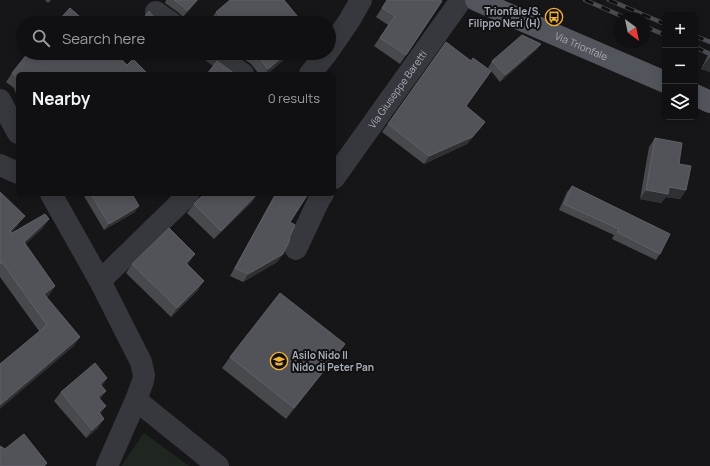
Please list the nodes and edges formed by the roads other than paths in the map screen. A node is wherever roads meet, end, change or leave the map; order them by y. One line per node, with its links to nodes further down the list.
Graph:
1 (361, 0): 4 (street)
2 (462, 0): 16 (street, Via Giuseppe Baretti)
3 (476, 0): 9 (main road, Via Trionfale)
4 (336, 40)
5 (224, 60): 7 (street)
6 (321, 60): 8 (street)
7 (240, 72)
8 (312, 72)
9 (662, 81)
10 (698, 96): 12 (main road)
11 (0, 100): 13 (street)
12 (710, 102)
13 (16, 129)
14 (0, 165): 15 (street)
15 (16, 172)
16 (336, 175)
17 (52, 196): 21 (street)
18 (186, 196): 21 (street)
19 (322, 196): 20 (street)
20 (296, 249)
21 (100, 281): 22 (street)
22 (136, 400): 23 (street); 24 (street)
23 (107, 466)
24 (218, 466)

